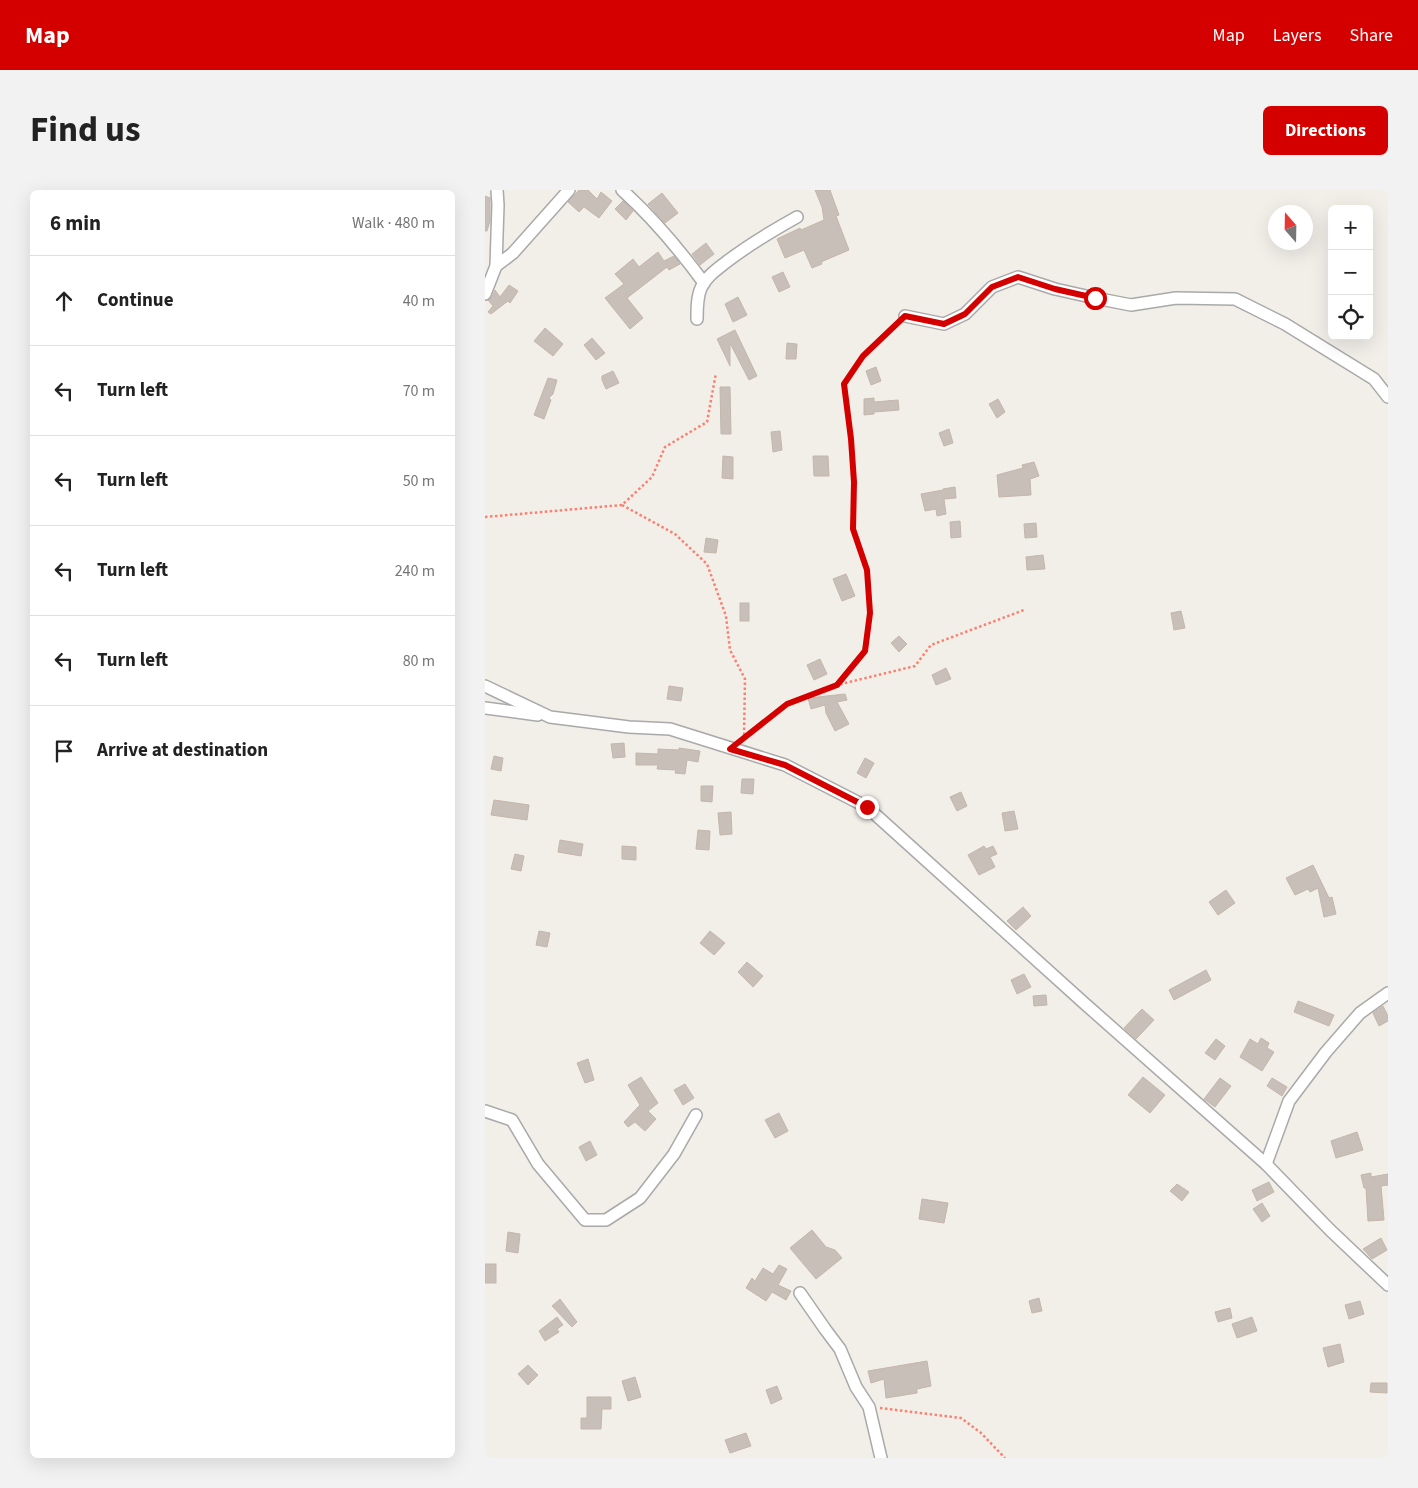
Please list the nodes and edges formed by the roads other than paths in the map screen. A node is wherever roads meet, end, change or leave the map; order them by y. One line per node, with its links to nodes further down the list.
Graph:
1 (497, 190): 5 (street)
2 (569, 190): 5 (street)
3 (622, 190): 6 (street)
4 (797, 217): 6 (street)
5 (496, 266): 7 (street)
6 (704, 283): 9 (street)
7 (485, 294)
8 (905, 316): 10 (street)
9 (697, 318)
10 (1388, 397)
11 (485, 686): 13 (street)
12 (485, 708): 13 (street)
13 (550, 717): 17 (street)
14 (1388, 993): 17 (street)
15 (485, 1111): 16 (street)
16 (696, 1115)
17 (1266, 1164): 18 (street)
18 (1388, 1286)
19 (800, 1293): 20 (street)
20 (881, 1458)

